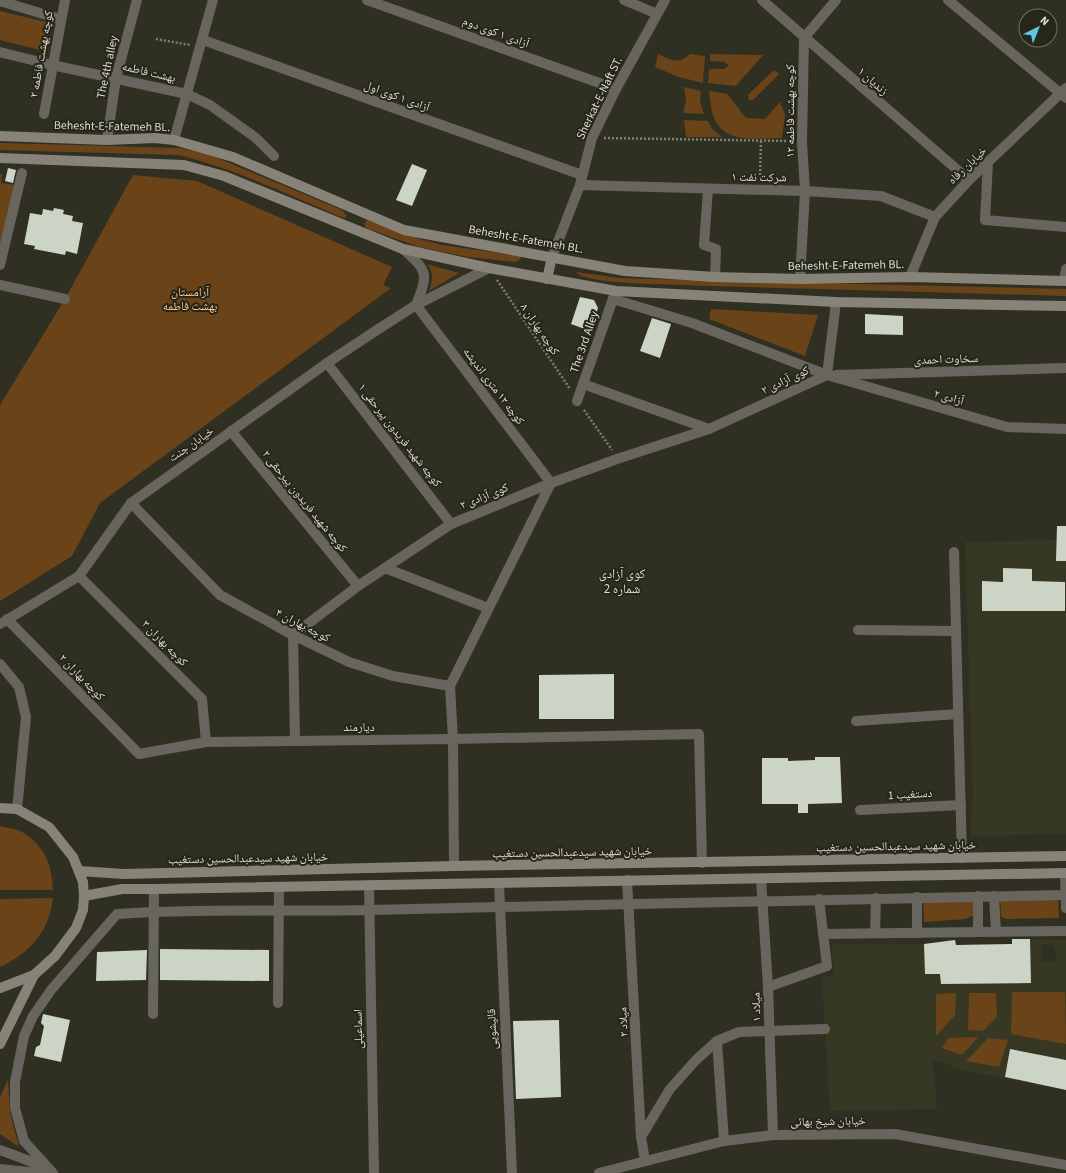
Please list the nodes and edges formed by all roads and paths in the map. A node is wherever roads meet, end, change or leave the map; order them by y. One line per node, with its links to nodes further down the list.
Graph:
1 (65, 0): 13 (street, کوچه بهشت فاطمه ۲)
2 (137, 0): 19 (street, The 4th alley)
3 (213, 0): 16 (street)
4 (367, 0): 20 (street, آزادی ۱ کوی دوم)
5 (624, 0): 12 (street)
6 (665, 0): 12 (street, Sherkat-E-Naft ST.)
7 (762, 0): 14 (street, زندیان ۱)
8 (836, 0): 14 (street)
9 (948, 0): 21 (street)
10 (0, 1): 11 (street)
11 (13, 2): 13 (street)
12 (657, 14): 20 (street, Sherkat-E-Naft ST.)
13 (60, 19): 18 (street, کوچه بهشت فاطمه ۲)
14 (804, 38): 29 (street, کوچه بهشت فاطمه ۱۲); 35 (street, زندیان ۱)
15 (156, 39): 16 (path)
16 (202, 44): 22 (street); 34 (street, آزادی ۱ کوی اول)
17 (0, 52): 18 (street, بهشت فاطمه)
18 (52, 65): 19 (street, بهشت فاطمه); 23 (street, کوچه بهشت فاطمه ۲)
19 (116, 78): 22 (street, بهشت فاطمه); 26 (street, The 4th alley)
20 (616, 89): 25 (street, Sherkat-E-Naft ST.)
21 (1064, 93): 32 (street, خیابان رفاه)
22 (187, 94): 27 (street); 30 (street, بهشت فاطمه)
23 (44, 114)
24 (0, 136): 26 (main road, Behesht-E-Fatemeh BL.)
25 (592, 138): 28 (path); 34 (street, Sherkat-E-Naft ST.)
26 (106, 140): 27 (main road, Behesht-E-Fatemeh BL.)
27 (174, 140): 39 (main road, Behesht-E-Fatemeh BL.)
28 (761, 141): 29 (path); 37 (path)
29 (802, 142): 38 (street, کوچه بهشت فاطمه ۱۲)
30 (274, 156)
31 (0, 158): 41 (main road)
32 (988, 162): 35 (street, خیابان رفاه); 42 (street)
33 (22, 173): 45 (street)
34 (581, 180): 36 (street, شرکت نفت ۱); 44 (street, Sherkat-E-Naft ST.)
35 (969, 180): 40 (street, خیابان رفاه)
36 (708, 189): 37 (street, شرکت نفت ۱); 48 (street)
37 (760, 190): 38 (street, شرکت نفت ۱)
38 (806, 191): 40 (street, شرکت نفت ۱); 51 (street, کوچه بهشت فاطمه ۱۲)
39 (359, 211): 41 (main road); 44 (main road, Behesht-E-Fatemeh BL.)
40 (935, 217): 49 (street, خیابان رفاه)
41 (352, 228): 43 (main road)
42 (1066, 228)
43 (403, 249): 46 (main road); 57 (street)
44 (552, 257): 48 (main road, Behesht-E-Fatemeh BL.); 50 (main road)
45 (0, 264)
46 (489, 268): 50 (main road); 57 (street, خیابان جنت); 63 (path, کوچه بهاران ۸)
47 (1066, 268): 52 (street)
48 (715, 277): 51 (main road, Behesht-E-Fatemeh BL.)
49 (910, 277): 51 (main road, Behesht-E-Fatemeh BL.); 52 (main road, Behesht-E-Fatemeh BL.)
50 (547, 279): 54 (main road)
51 (800, 279)
52 (1065, 281)
53 (0, 285): 55 (street)
54 (614, 295): 56 (main road); 61 (street, آزادی ۲); 62 (street, The 3rd Alley)
55 (65, 299)
56 (836, 302): 58 (main road); 61 (street, کوی آزادی ۲)
57 (416, 305): 59 (street, خیابان جنت); 68 (street, کوچه ۱۲ متری اندیشه)
58 (1066, 306)
59 (328, 363): 66 (street, خیابان جنت); 70 (street, کوچه شهید فریدون پیرحقی ۱)
60 (1066, 368): 61 (street, سخاوت احمدی)
61 (827, 376): 64 (street, کوی آزادی ۲); 65 (street, آزادی ۲)
62 (583, 384): 63 (street, The 3rd Alley); 64 (street)
63 (577, 400): 67 (path, کوچه بهاران ۸)
64 (709, 429): 67 (street, کوی آزادی ۲)
65 (1066, 429)
66 (232, 431): 69 (street, خیابان جنت); 74 (street, کوچه شهید فریدون پیرحقی ۲)
67 (617, 458): 68 (street, کوی آزادی ۲)
68 (550, 483): 70 (street, کوی آزادی ۲); 75 (street)
69 (132, 502): 73 (street, خیابان جنت); 79 (street, کوچه بهاران ۴)
70 (452, 524): 72 (street, کوی آزادی ۲)
71 (954, 552): 78 (street)
72 (385, 568): 74 (street, کوی آزادی ۲); 75 (street)
73 (79, 576): 76 (street, خیابان جنت); 86 (street, کوچه بهاران ۳)
74 (358, 586): 79 (street, کوی آزادی ۲)
75 (488, 608): 81 (street)
76 (4, 622): 87 (street, کوچه بهاران ۲)
77 (858, 630): 78 (street)
78 (956, 631): 82 (street)
79 (293, 635): 81 (street, کوچه بهاران ۴); 85 (street)
80 (0, 664): 90 (street)
81 (450, 686): 84 (street)
82 (958, 714): 83 (street); 88 (street)
83 (856, 721)
84 (453, 739): 85 (street, دیارمند); 94 (street, دیارمند); 95 (street)
85 (295, 740): 86 (street, دیارمند)
86 (206, 742): 87 (street, دیارمند)
87 (139, 754)
88 (961, 805): 91 (street, دستغیب 1); 93 (street)
89 (0, 808): 90 (main road)
90 (17, 809): 96 (main road)
91 (860, 810)
92 (1066, 856): 93 (main road, خیابان شهید سیدعبدالحسین دستغیب)
93 (962, 858): 94 (main road, خیابان شهید سیدعبدالحسین دستغیب)
94 (702, 863): 95 (main road, خیابان شهید سیدعبدالحسین دستغیب)
95 (454, 866): 96 (main road, خیابان شهید سیدعبدالحسین دستغیب)
96 (79, 871): 105 (main road)
97 (1066, 874): 98 (main road); 104 (street)
98 (761, 879): 99 (main road); 111 (street, میلاد ۱)
99 (627, 880): 100 (main road); 112 (street, میلاد ۲)
100 (498, 883): 101 (main road); 113 (street, قالیشویی)
101 (369, 885): 102 (main road); 115 (street, اسماعیلی)
102 (279, 887): 103 (main road); 117 (street)
103 (154, 889): 105 (main road); 116 (street)
104 (1066, 895): 107 (street); 114 (street)
105 (84, 896): 124 (main road)
106 (978, 896): 107 (street); 108 (street); 119 (street)
107 (994, 896): 120 (street)
108 (917, 897): 109 (street); 122 (street)
109 (876, 898): 110 (street); 121 (street)
110 (819, 899): 111 (street); 123 (street)
111 (764, 900): 112 (street); 125 (street, میلاد ۱)
112 (630, 905): 113 (street); 135 (street, میلاد ۲)
113 (499, 906): 115 (street); 144 (street, قالیشویی)
114 (1066, 908)
115 (369, 910): 117 (street); 143 (street, اسماعیلی)
116 (153, 911): 117 (street); 128 (street); 142 (street)
117 (278, 912): 127 (street)
118 (1066, 931): 120 (street)
119 (978, 932): 120 (street); 122 (street)
120 (996, 932)
121 (875, 933): 122 (street); 123 (street)
122 (917, 933)
123 (823, 934): 125 (street)
124 (34, 975): 126 (main road); 133 (main road)
125 (768, 987): 131 (street, میلاد ۱)
126 (0, 988)
127 (278, 1003)
128 (153, 1014)
129 (0, 1024): 133 (main road)
130 (825, 1029): 131 (street)
131 (770, 1032): 132 (street); 134 (street, میلاد ۱)
132 (717, 1041): 135 (street); 136 (street)
133 (1, 1043)
134 (773, 1135): 136 (street, خیابان شیخ بهائی); 139 (street, خیابان شیخ بهائی)
135 (642, 1137): 138 (street, میلاد ۲)
136 (724, 1141): 138 (street, خیابان شیخ بهائی)
137 (0, 1150): 142 (street)
138 (645, 1161): 145 (street, خیابان شیخ بهائی)
139 (1064, 1166)
140 (0, 1169): 141 (street)
141 (38, 1173)
142 (52, 1173)
143 (374, 1173)
144 (512, 1173)
145 (599, 1173)

